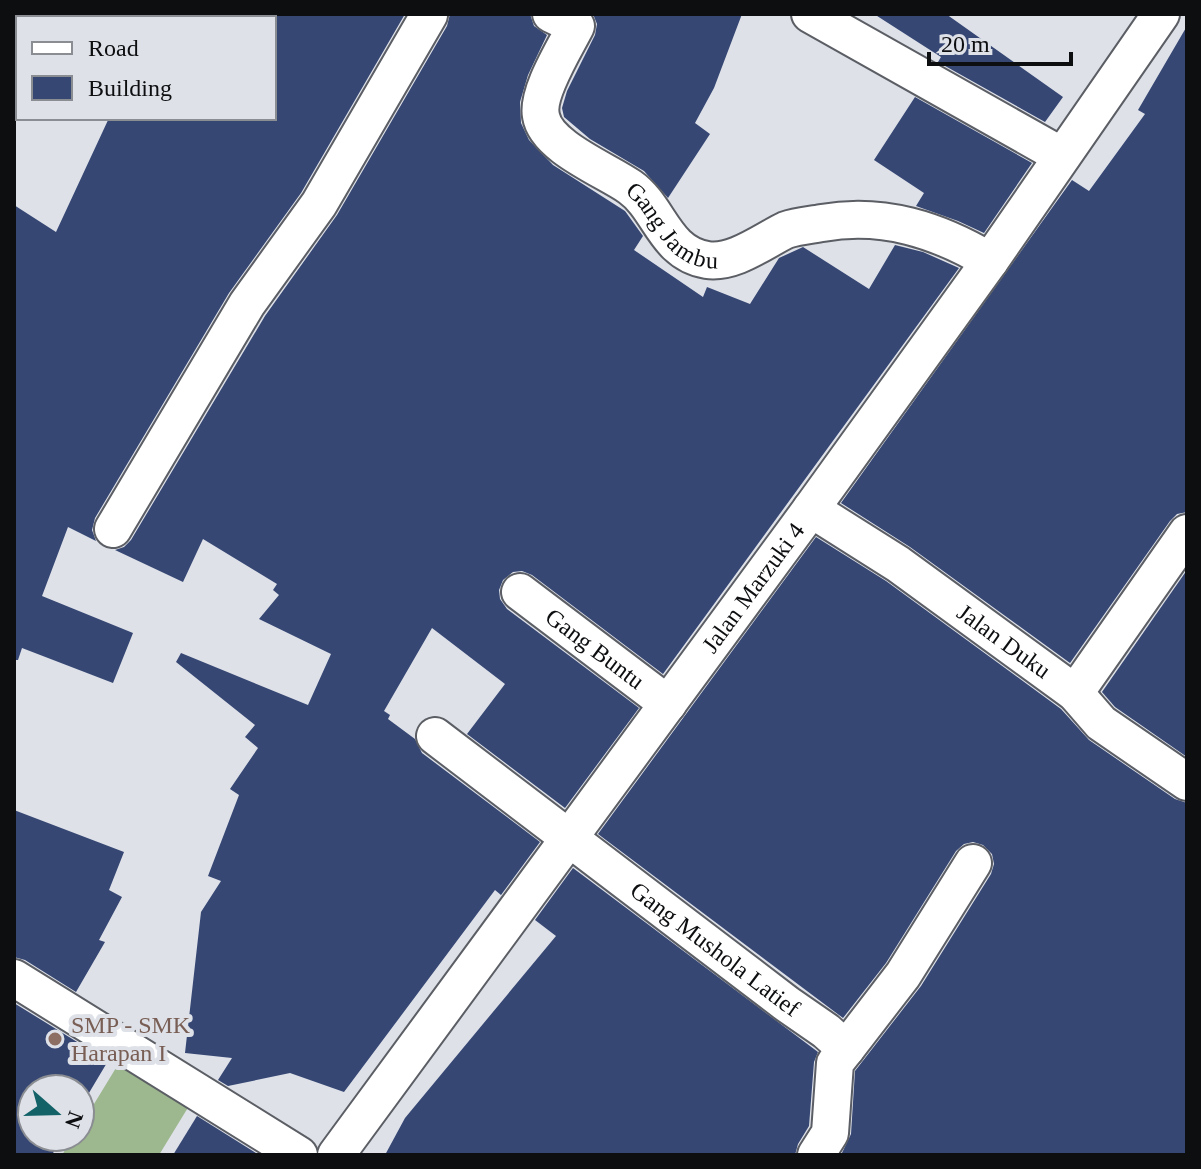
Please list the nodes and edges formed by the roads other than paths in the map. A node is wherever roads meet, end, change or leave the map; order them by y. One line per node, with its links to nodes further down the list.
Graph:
1 (429, 14): 8 (street)
2 (810, 14): 5 (street)
3 (1161, 14): 5 (street, Jalan Marzuki 4)
4 (571, 18): 6 (street, Gang Jambu)
5 (1062, 156): 6 (street, Jalan Marzuki 4)
6 (990, 261): 7 (street, Jalan Marzuki 4)
7 (811, 509): 11 (street, Jalan Duku); 12 (street, Jalan Marzuki 4)
8 (113, 529)
9 (1187, 533): 11 (street)
10 (520, 592): 12 (street, Gang Buntu)
11 (1075, 693): 14 (street, Jalan Duku)
12 (668, 704): 15 (street, Jalan Marzuki 4)
13 (435, 736): 15 (street, Gang Mushola Latief)
14 (1187, 782)
15 (569, 838): 18 (street, Gang Mushola Latief); 20 (street, Jalan Marzuki 4)
16 (973, 863): 18 (street)
17 (14, 978): 19 (street)
18 (840, 1056): 21 (street)
19 (299, 1155)
20 (336, 1155)
21 (816, 1155)

